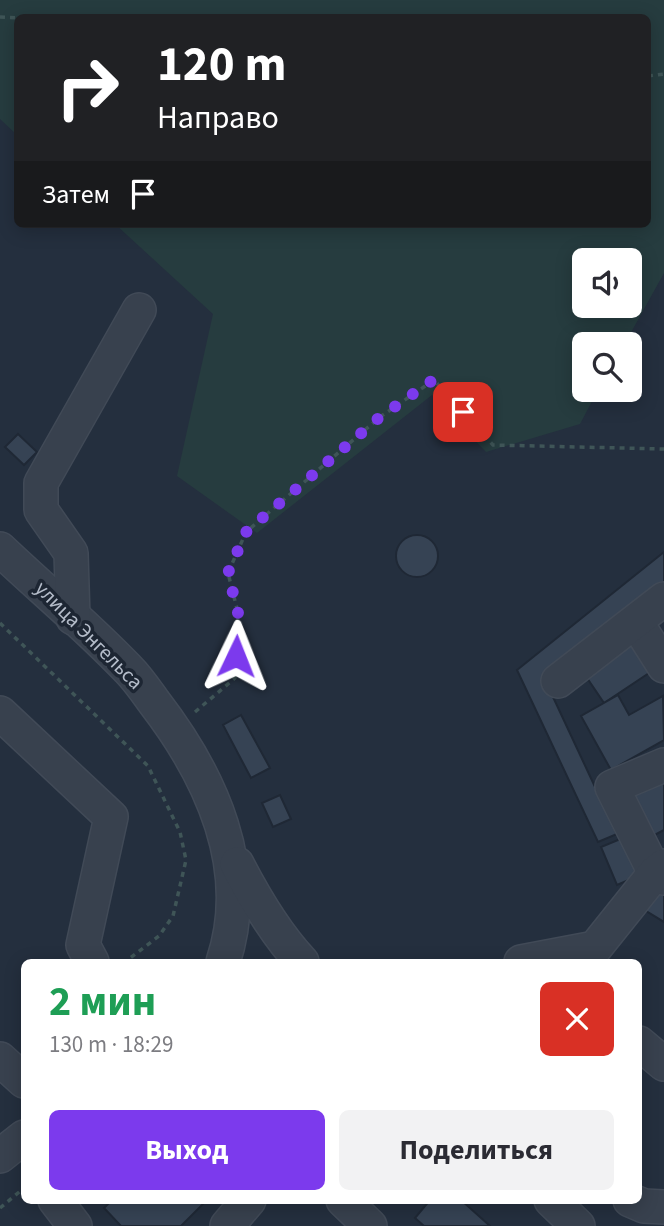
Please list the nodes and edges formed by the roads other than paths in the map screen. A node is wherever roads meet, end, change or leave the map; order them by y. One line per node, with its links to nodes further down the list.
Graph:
1 (139, 310): 4 (street)
2 (0, 549): 4 (street, улица Энгельса)
3 (664, 599): 5 (street)
4 (73, 618): 10 (street, улица Энгельса)
5 (636, 622): 6 (street); 7 (street)
6 (664, 666)
7 (558, 681)
8 (0, 713): 12 (street)
9 (664, 765): 11 (street)
10 (231, 853): 13 (street, улица Энгельса); 14 (street)
11 (661, 872): 15 (street)
12 (90, 959)
13 (224, 959)
14 (299, 959)
15 (536, 959)
16 (642, 1046): 18 (street)
17 (0, 1059): 19 (street)
18 (664, 1064)
19 (21, 1078)
20 (58, 1204): 26 (street)
21 (246, 1204): 27 (street)
22 (347, 1204): 28 (street)
23 (555, 1204): 29 (street)
24 (639, 1204): 25 (street)
25 (664, 1207)
26 (75, 1226)
27 (227, 1226)
28 (370, 1226)
29 (578, 1226)

